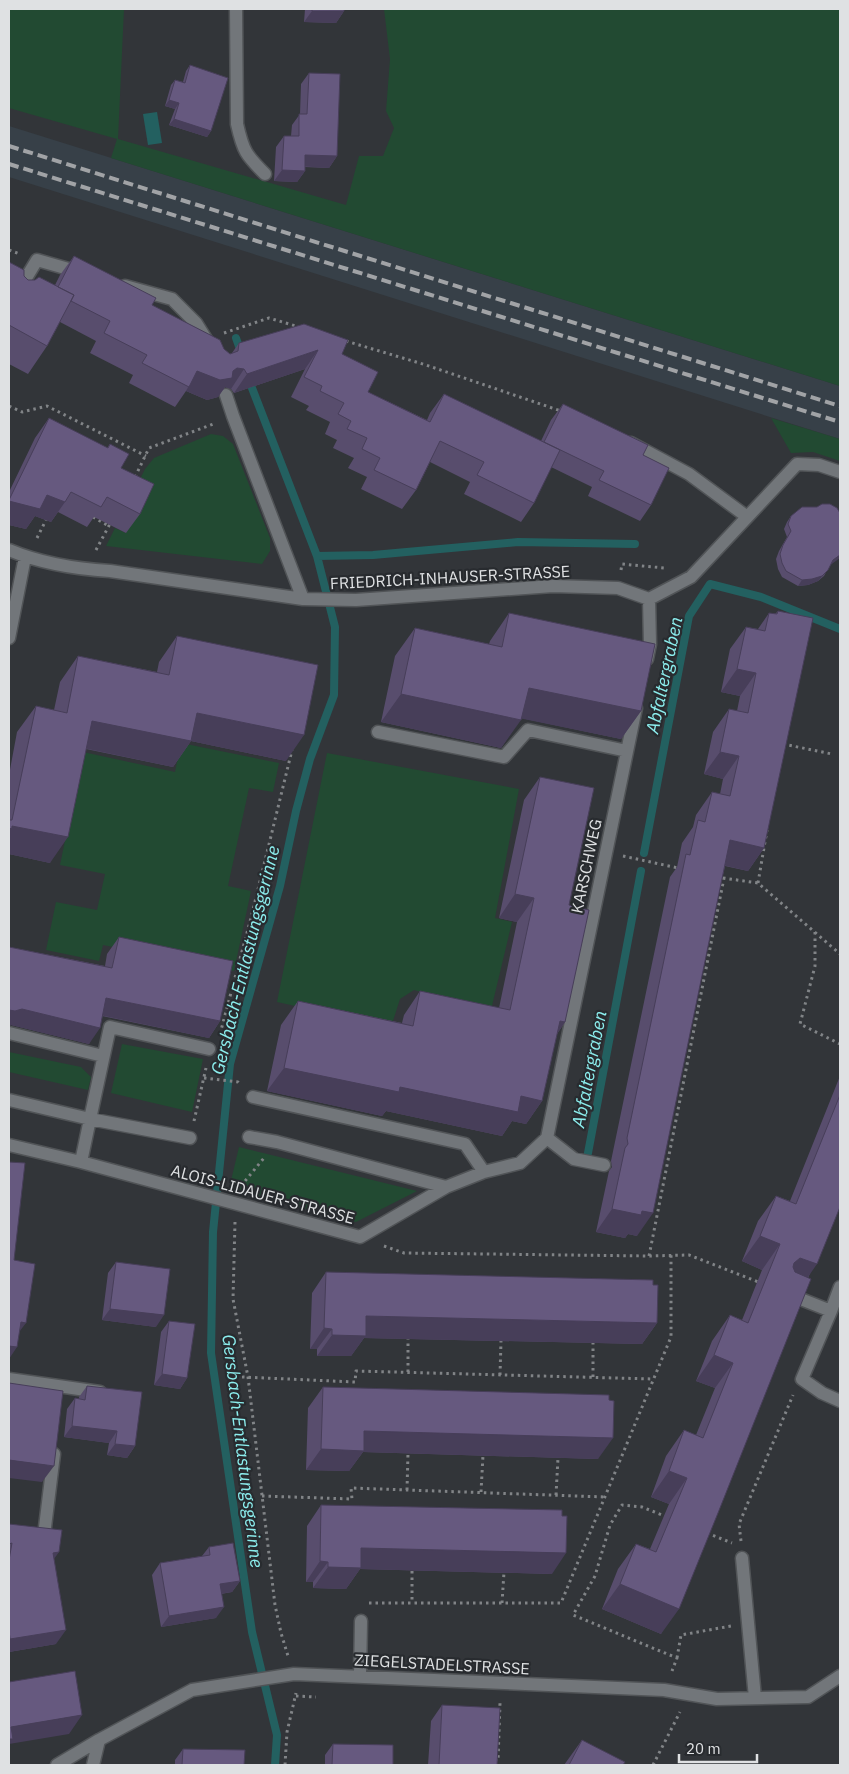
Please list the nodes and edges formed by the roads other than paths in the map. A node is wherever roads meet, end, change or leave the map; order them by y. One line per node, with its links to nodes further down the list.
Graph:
1 (236, 9): 2 (street)
2 (265, 174)
3 (91, 276): 5 (street)
4 (109, 281): 6 (street)
5 (12, 301)
6 (214, 356)
7 (226, 395): 14 (street)
8 (624, 439): 10 (street)
9 (840, 472): 10 (street)
10 (746, 516): 13 (street)
11 (9, 550): 12 (street, FRIEDRICH-INHAUSER-STRASSE)
12 (25, 557): 14 (street, FRIEDRICH-INHAUSER-STRASSE); 15 (street)
13 (648, 599): 14 (street, FRIEDRICH-INHAUSER-STRASSE); 16 (street)
14 (303, 600)
15 (9, 638)
16 (643, 674)
17 (639, 693): 19 (street, KARSCHWEG)
18 (378, 732): 19 (street)
19 (627, 751): 28 (street, KARSCHWEG)
20 (9, 1033): 22 (street)
21 (209, 1049): 22 (street)
22 (103, 1056): 25 (street)
23 (253, 1098): 32 (street)
24 (9, 1100): 25 (street)
25 (90, 1119): 27 (street); 30 (street)
26 (249, 1136): 33 (street)
27 (190, 1138)
28 (547, 1138): 31 (street); 32 (street, ALOIS-LIDAUER-STRASSE)
29 (9, 1145): 30 (street, ALOIS-LIDAUER-STRASSE)
30 (81, 1162): 33 (street, ALOIS-LIDAUER-STRASSE)
31 (604, 1165)
32 (484, 1172): 33 (street, ALOIS-LIDAUER-STRASSE)
33 (446, 1186)
34 (840, 1287): 36 (street)
35 (783, 1292): 36 (street)
36 (831, 1311): 39 (street)
37 (9, 1379): 38 (street)
38 (108, 1393)
39 (840, 1401)
40 (55, 1446): 41 (street)
41 (45, 1527)
42 (742, 1553): 46 (street)
43 (361, 1621): 44 (street)
44 (360, 1676): 46 (street, ZIEGELSTADELSTRASSE); 47 (street, ZIEGELSTADELSTRASSE)
45 (840, 1676): 46 (street, ZIEGELSTADELSTRASSE)
46 (755, 1698)
47 (99, 1740): 48 (street, ZIEGELSTADELSTRASSE); 49 (street); 50 (street)
48 (57, 1765)
49 (93, 1765)
50 (100, 1765)

